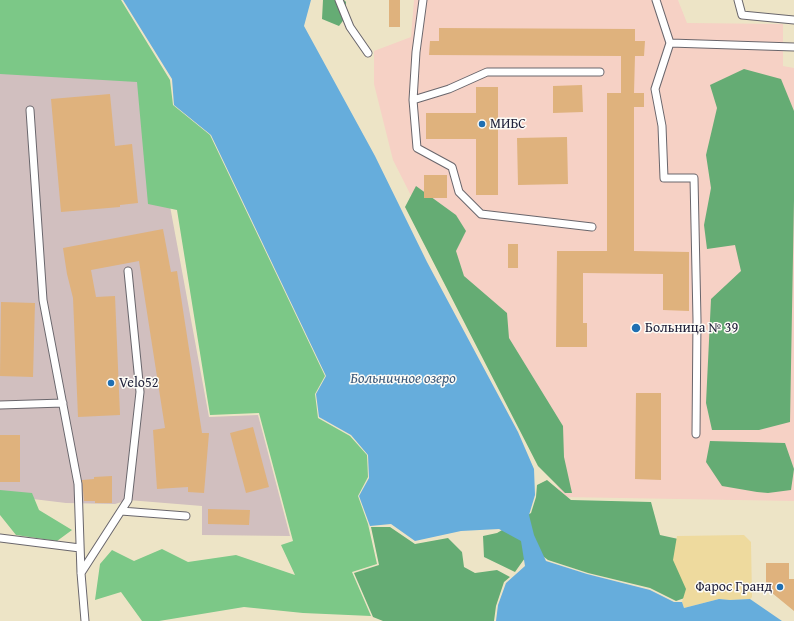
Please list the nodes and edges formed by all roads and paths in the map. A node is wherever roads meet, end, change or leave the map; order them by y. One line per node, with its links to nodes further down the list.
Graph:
1 (339, 0): 8 (lane)
2 (423, 0): 10 (lane)
3 (656, 0): 6 (lane)
4 (738, 0): 5 (lane)
5 (794, 20)
6 (670, 44): 7 (lane); 16 (lane)
7 (794, 47)
8 (368, 53)
9 (600, 72): 10 (lane)
10 (413, 100): 12 (lane)
11 (30, 110): 14 (lane)
12 (592, 227)
13 (128, 272): 17 (lane)
14 (63, 403): 15 (lane); 20 (lane)
15 (0, 405)
16 (696, 434)
17 (121, 512): 18 (lane); 21 (lane)
18 (186, 516)
19 (0, 538): 20 (lane)
20 (80, 548): 21 (lane)
21 (81, 573): 22 (lane)
22 (85, 621)

